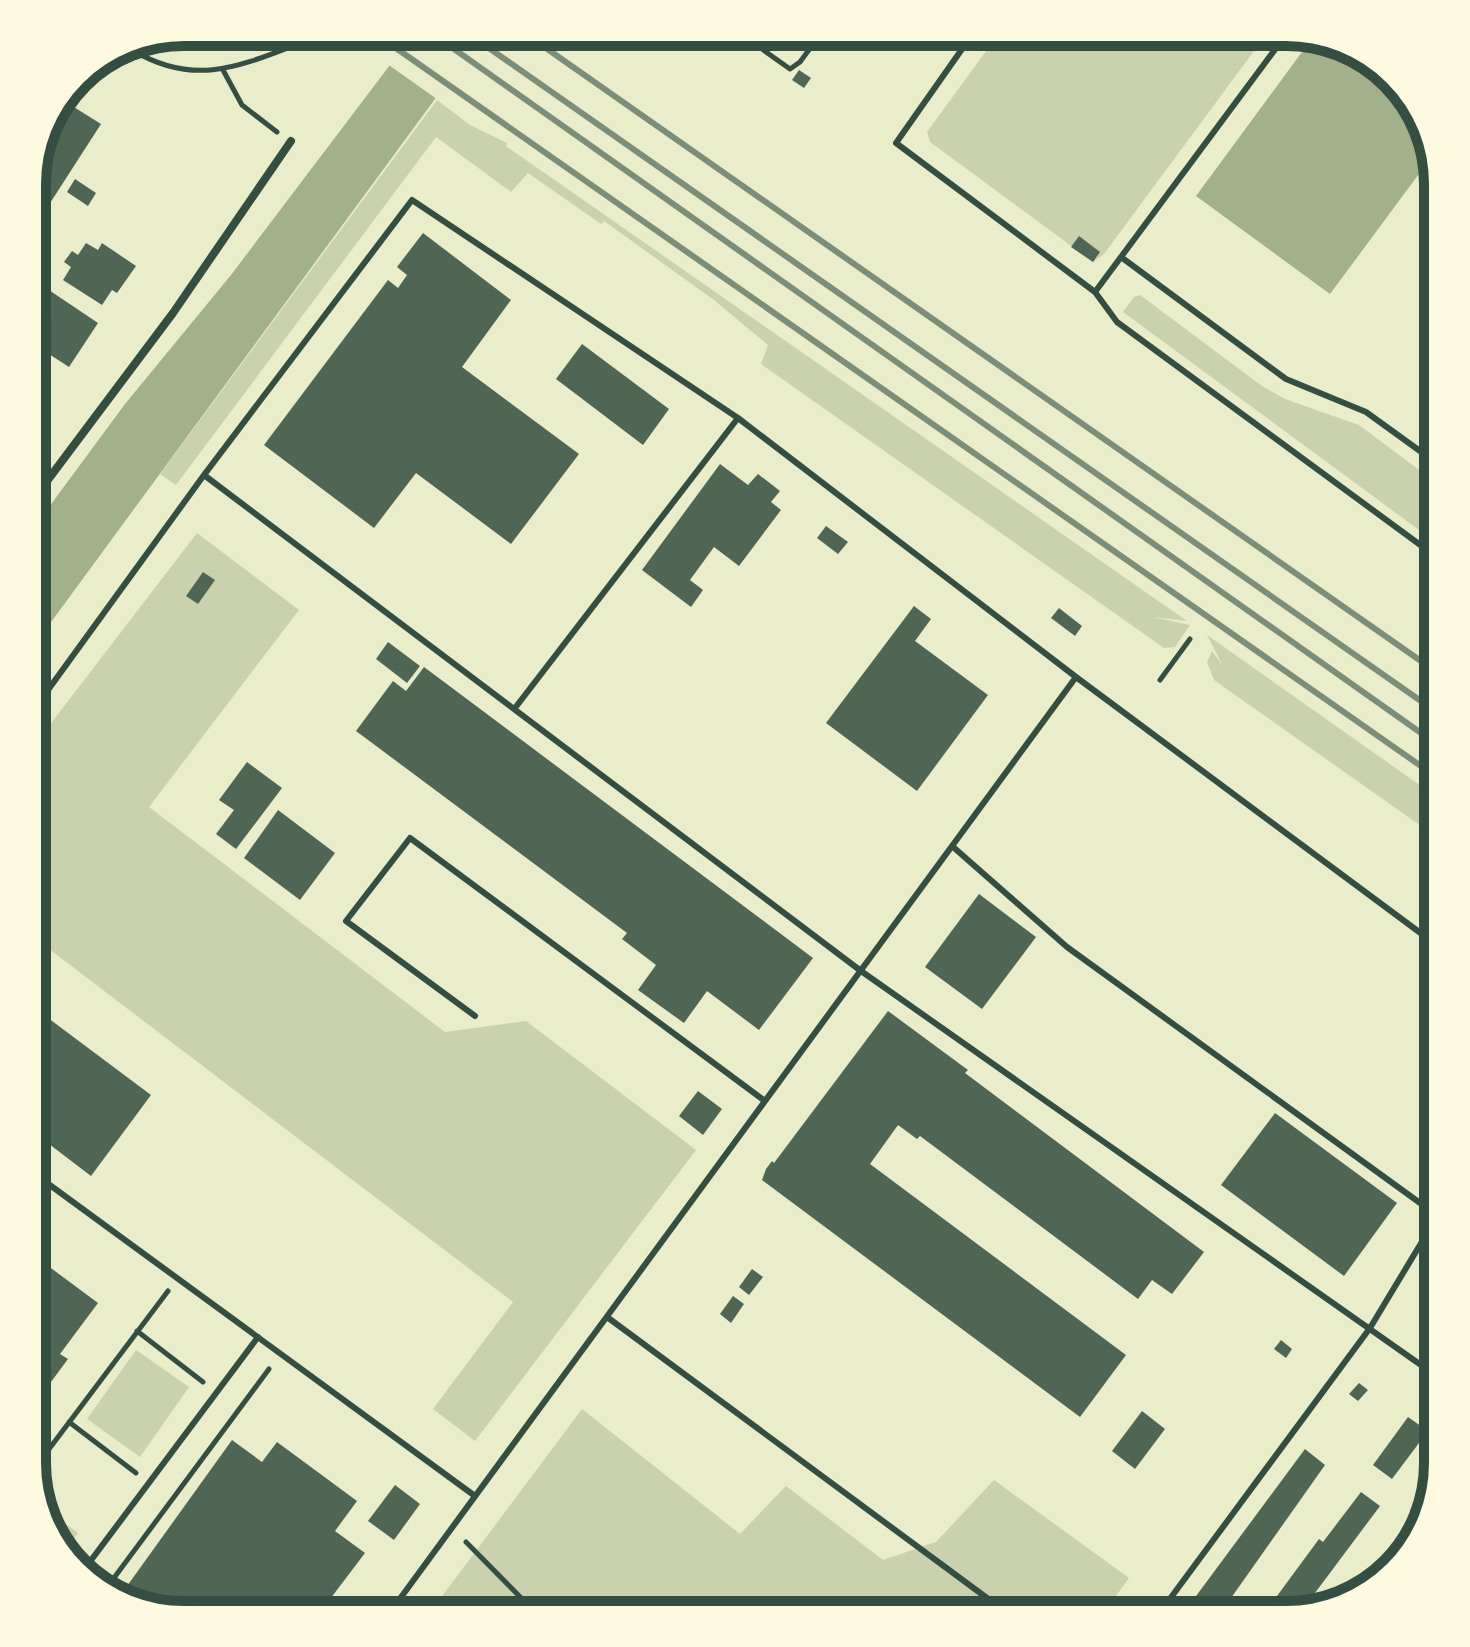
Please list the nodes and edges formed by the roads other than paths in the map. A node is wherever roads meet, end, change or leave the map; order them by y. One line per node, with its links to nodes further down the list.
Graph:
1 (964, 46): 5 (lane)
2 (1278, 46): 4 (lane)
3 (291, 141): 9 (street)
4 (1121, 257): 5 (lane); 7 (lane)
5 (1095, 292): 10 (lane)
6 (738, 418): 8 (lane); 11 (lane); 13 (lane)
7 (1424, 454)
8 (204, 475): 12 (lane); 13 (lane)
9 (46, 482)
10 (1424, 548)
11 (1076, 677): 14 (lane); 15 (lane)
12 (46, 693)
13 (515, 708): 16 (lane)
14 (952, 846): 16 (lane); 20 (lane)
15 (1424, 936)
16 (861, 971): 18 (lane); 23 (lane)
17 (475, 1016): 18 (lane)
18 (765, 1101): 22 (lane)
19 (46, 1182): 24 (lane)
20 (1424, 1205)
21 (1424, 1238): 23 (lane)
22 (607, 1317): 26 (lane); 29 (lane)
23 (1370, 1328): 25 (lane); 30 (lane)
24 (258, 1337): 26 (lane); 27 (lane)
25 (1424, 1367)
26 (475, 1496): 28 (lane)
27 (89, 1563)
28 (398, 1601)
29 (991, 1601)
30 (1168, 1601)

